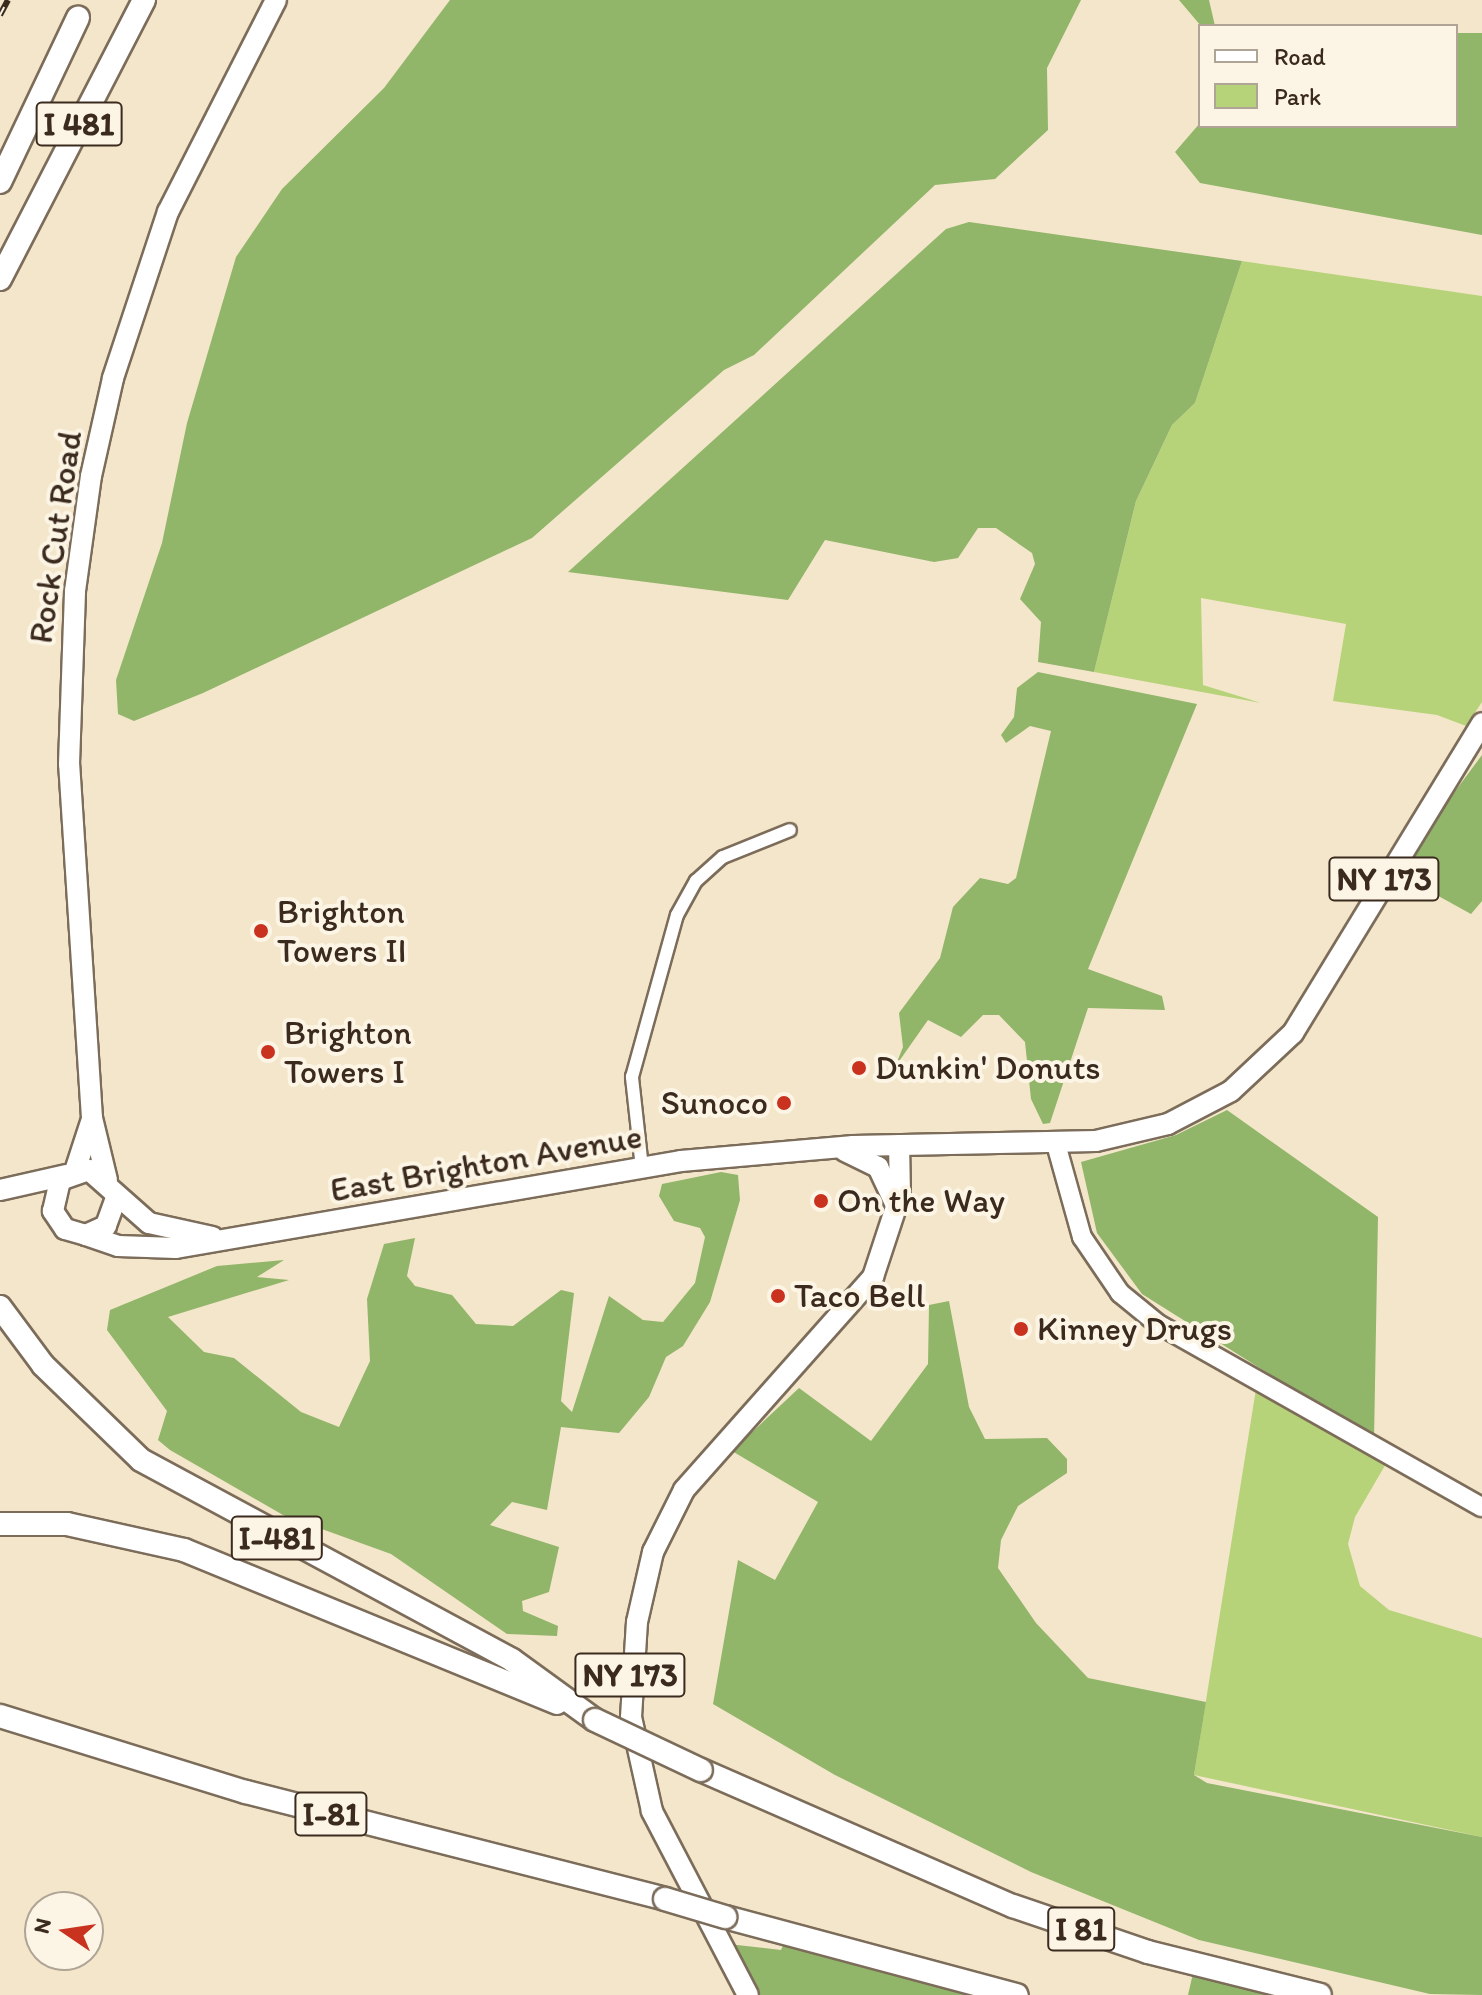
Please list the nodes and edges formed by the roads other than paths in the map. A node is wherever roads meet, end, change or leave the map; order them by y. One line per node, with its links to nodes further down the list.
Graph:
1 (144, 0): 6 (highway, I 481)
2 (276, 0): 9 (main road, Rock Cut Road)
3 (82, 9): 4 (highway, I 481); 5 (highway)
4 (0, 153)
5 (0, 182)
6 (0, 279)
7 (1482, 723): 10 (main road, NY 173)
8 (790, 830): 13 (street)
9 (92, 1118): 14 (main road, Rock Cut Road); 15 (main road, Rock Cut Road)
10 (1056, 1144): 11 (main road, NY 173); 22 (street)
11 (899, 1145): 12 (main road, East Brighton Avenue); 17 (main road, NY 173)
12 (834, 1147): 13 (main road, East Brighton Avenue); 17 (main road)
13 (642, 1168): 20 (main road, East Brighton Avenue)
14 (72, 1172): 15 (main road); 16 (main road); 18 (main road)
15 (112, 1189): 19 (main road); 20 (main road)
16 (6, 1190): 18 (main road)
17 (897, 1207): 29 (main road, NY 173)
18 (53, 1211): 19 (main road)
19 (86, 1235): 20 (main road, East Brighton Avenue)
20 (220, 1239)
21 (0, 1307): 25 (highway, I-481)
22 (1482, 1507)
23 (0, 1524): 25 (highway, I 81)
24 (0, 1716): 27 (highway, I-81)
25 (595, 1720): 31 (highway, I 81, bridge)
26 (0, 1728): 27 (highway)
27 (331, 1814): 28 (highway, I-81, bridge)
28 (861, 1950): 30 (highway, I 81)
29 (748, 1995)
30 (1017, 1995)
31 (1320, 1995)

